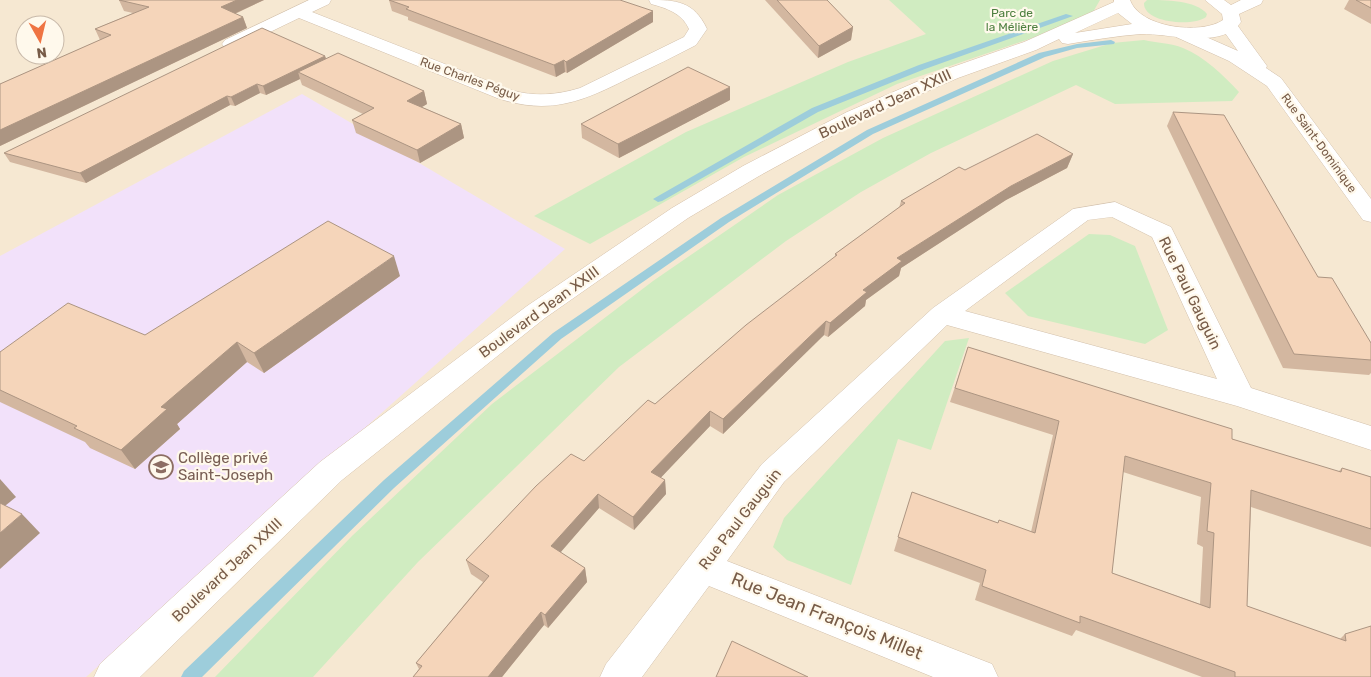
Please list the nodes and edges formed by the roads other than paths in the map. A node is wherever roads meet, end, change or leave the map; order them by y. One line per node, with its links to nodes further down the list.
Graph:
1 (323, 0): 6 (street)
2 (657, 0): 6 (street, Rue Charles Péguy)
3 (1213, 0): 7 (street, Rue Saint-Dominique)
4 (1255, 0): 7 (street)
5 (1121, 2): 8 (street); 10 (street)
6 (298, 12): 11 (street)
7 (1230, 19): 9 (street); 12 (street, Rue Saint-Dominique)
8 (1158, 28): 9 (street); 10 (street)
9 (1182, 33): 12 (street, Rue Saint-Dominique)
10 (1030, 46): 19 (street, Boulevard Jean XXIII)
11 (212, 54)
12 (1263, 73): 13 (street, Rue Saint-Dominique)
13 (1364, 196): 14 (street, Rue Saint-Dominique)
14 (1371, 215)
15 (942, 314): 16 (street); 16 (street, Rue Paul Gauguin); 18 (street, Rue Paul Gauguin)
16 (1240, 396): 17 (street)
17 (1371, 438)
18 (702, 567): 20 (street, Rue Paul Gauguin); 21 (street, Rue Jean François Millet)
19 (113, 677)
20 (619, 677)
21 (979, 677)

